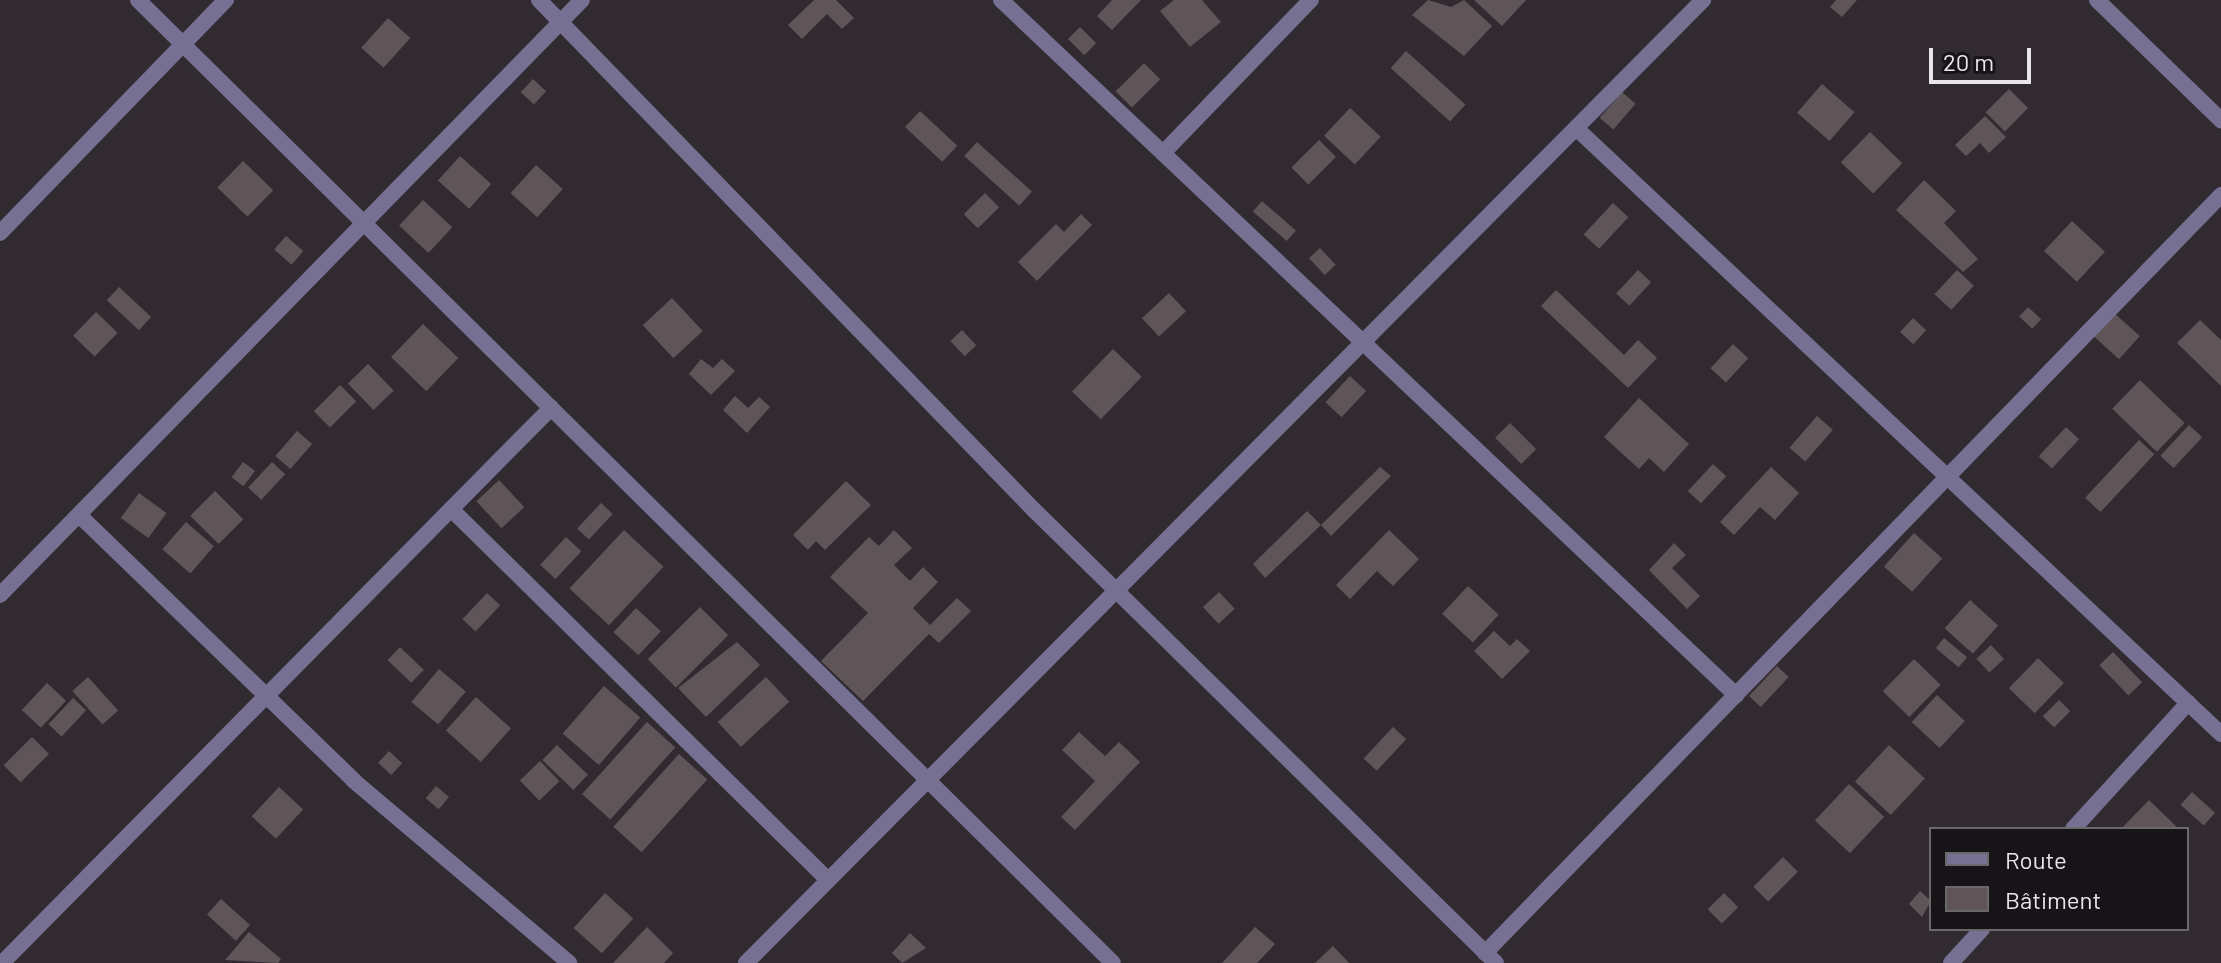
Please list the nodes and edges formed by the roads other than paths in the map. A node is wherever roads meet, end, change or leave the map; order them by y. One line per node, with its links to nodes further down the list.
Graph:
1 (138, 0): 10 (street)
2 (226, 0): 10 (street)
3 (539, 0): 9 (street)
4 (582, 0): 9 (street)
5 (1001, 0): 13 (street)
6 (1311, 0): 13 (street)
7 (1703, 0): 12 (street)
8 (2097, 0): 11 (street)
9 (560, 22): 15 (street); 22 (street)
10 (183, 45): 15 (street); 16 (street)
11 (2221, 120)
12 (1576, 128): 17 (street); 19 (street)
13 (1163, 153): 17 (street)
14 (2221, 195): 19 (street)
15 (364, 223): 18 (street); 21 (street)
16 (0, 233)
17 (1363, 342): 22 (street); 24 (street)
18 (551, 408): 20 (street); 28 (street)
19 (1948, 477): 24 (street); 26 (street)
20 (451, 509): 25 (street); 30 (street)
21 (79, 515): 23 (street); 25 (street)
22 (1116, 591): 28 (street); 32 (street)
23 (0, 595)
24 (1736, 695): 32 (street)
25 (266, 696): 33 (street); 34 (street)
26 (2188, 703): 27 (street); 29 (street)
27 (2221, 734)
28 (928, 780): 30 (street); 36 (street)
29 (2075, 827)
30 (828, 880): 35 (street)
31 (1980, 931): 37 (street)
32 (1491, 958)
33 (4, 961)
34 (569, 963)
35 (746, 963)
36 (1113, 963)
37 (1951, 963)

